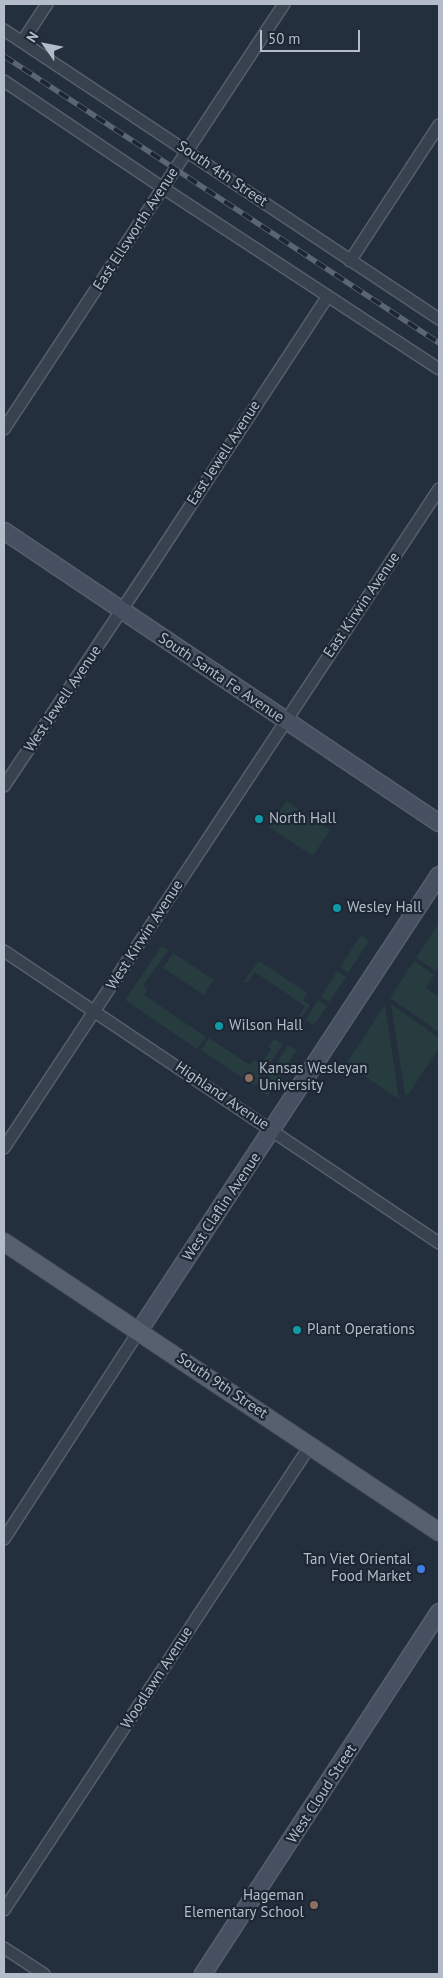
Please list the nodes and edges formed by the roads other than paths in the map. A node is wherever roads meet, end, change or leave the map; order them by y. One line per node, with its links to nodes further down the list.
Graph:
1 (47, 4): 4 (street)
2 (284, 4): 7 (street, East Ellsworth Avenue)
3 (4, 30): 4 (street, South 4th Street)
4 (22, 42): 7 (street, South 4th Street)
5 (4, 81): 8 (street)
6 (439, 125): 9 (street)
7 (187, 150): 8 (street, East Ellsworth Avenue); 9 (street, South 4th Street)
8 (163, 188): 10 (street); 13 (street, East Ellsworth Avenue)
9 (350, 260): 11 (street, South 4th Street)
10 (328, 296): 12 (street); 16 (street, East Jewell Avenue)
11 (439, 319)
12 (439, 369)
13 (4, 429)
14 (439, 489): 17 (street, East Kirwin Avenue)
15 (4, 531): 16 (main road, South Santa Fe Avenue)
16 (121, 611): 17 (main road, South Santa Fe Avenue); 18 (street, West Jewell Avenue)
17 (285, 721): 19 (main road, South Santa Fe Avenue); 22 (street, West Kirwin Avenue)
18 (4, 786)
19 (439, 823)
20 (439, 875): 23 (main road, West Claflin Avenue)
21 (4, 951): 22 (street, Highland Avenue)
22 (94, 1011): 23 (street, Highland Avenue); 24 (street, West Kirwin Avenue)
23 (272, 1130): 26 (street, Highland Avenue); 27 (main road, West Claflin Avenue)
24 (4, 1148)
25 (4, 1242): 27 (main road, South 9th Street)
26 (439, 1243)
27 (139, 1331): 28 (main road, South 9th Street); 30 (street, West Claflin Avenue)
28 (310, 1446): 29 (main road, South 9th Street); 32 (street, Woodlawn Avenue)
29 (439, 1532)
30 (4, 1539)
31 (439, 1612): 35 (main road, West Cloud Street)
32 (4, 1910)
33 (4, 1948): 34 (street)
34 (44, 1974)
35 (203, 1974)

